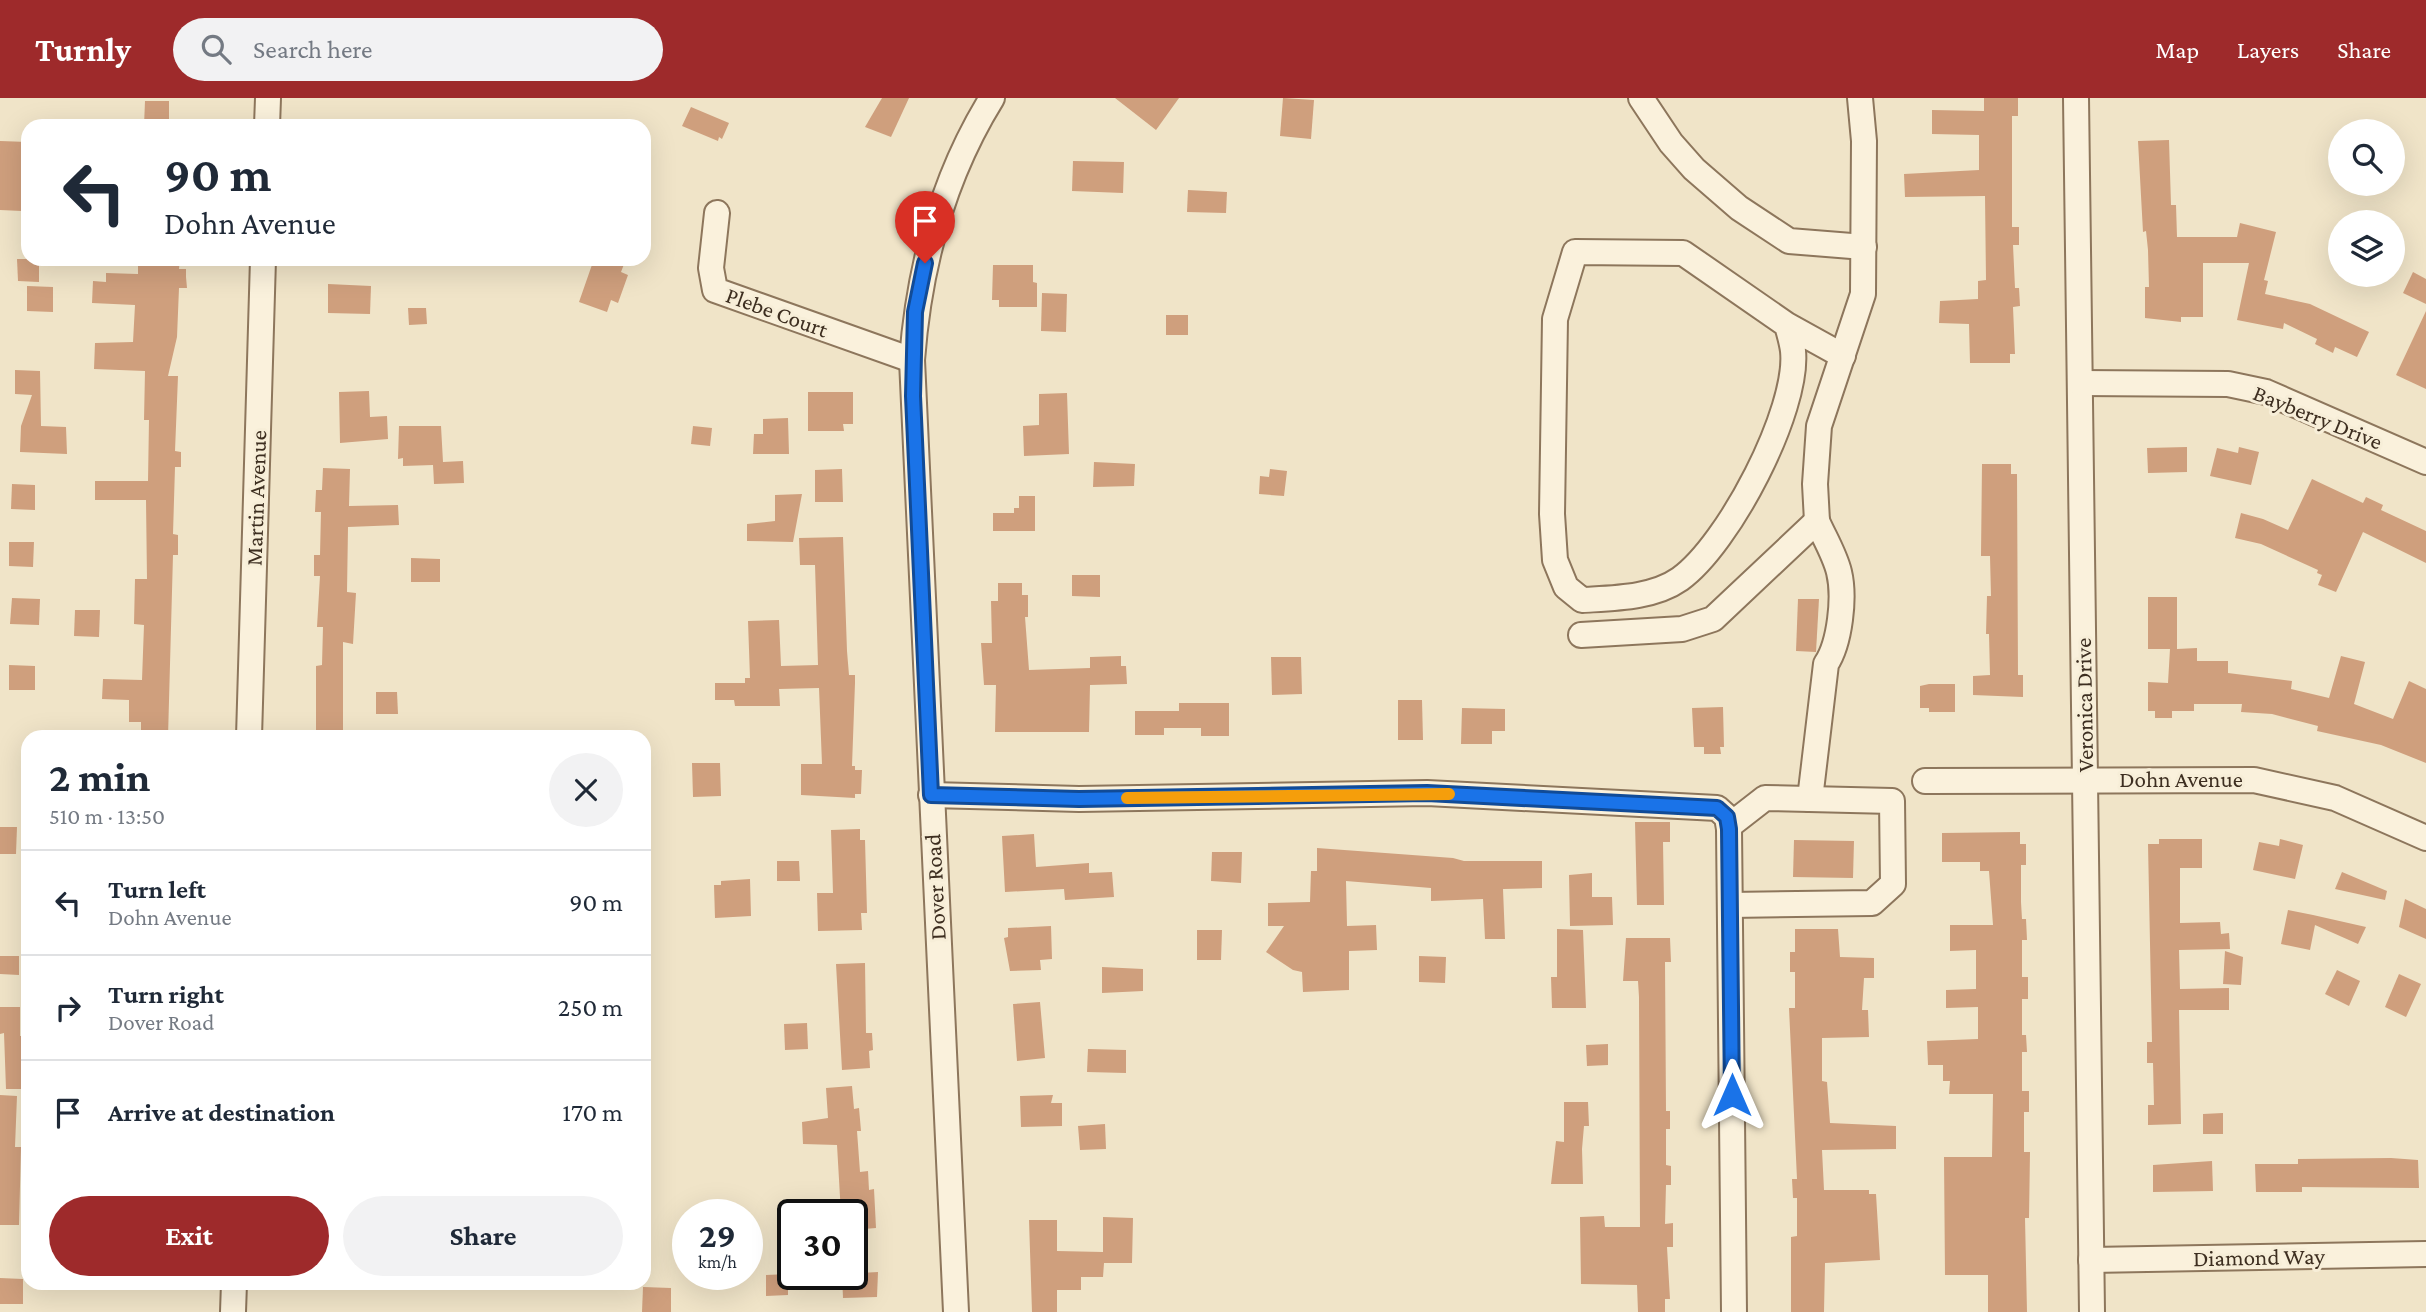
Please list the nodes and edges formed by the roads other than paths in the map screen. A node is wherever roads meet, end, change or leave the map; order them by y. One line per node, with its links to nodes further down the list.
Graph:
1 (268, 98): 6 (street)
2 (992, 98): 12 (street, Dover Road)
3 (1641, 98): 8 (street)
4 (1860, 98): 8 (street)
5 (2076, 98): 13 (street, Veronica Drive)
6 (267, 119)
7 (717, 213): 12 (street, Plebe Court)
8 (1864, 247): 11 (street)
9 (263, 266): 17 (street, Martin Avenue)
10 (1787, 325): 10 (street); 11 (street)
11 (1843, 356): 15 (street)
12 (912, 360): 20 (street, Dover Road)
13 (2080, 383): 14 (street, Bayberry Drive); 18 (street, Veronica Drive)
14 (2426, 461)
15 (1817, 521): 16 (street); 21 (street)
16 (1581, 635)
17 (249, 730)
18 (2085, 779): 19 (street, Dohn Avenue); 23 (street, Dohn Avenue); 26 (street, Veronica Drive)
19 (1925, 781)
20 (931, 795): 22 (street); 29 (street, Dover Road)
21 (1810, 799): 22 (street); 24 (street)
22 (1726, 819): 24 (street)
23 (2426, 838)
24 (1730, 905): 30 (street)
25 (2426, 1254): 26 (street, Diamond Way)
26 (2091, 1260): 31 (street, Veronica Drive)
27 (234, 1290): 28 (street)
28 (233, 1312)
29 (956, 1312)
30 (1734, 1312)
31 (2092, 1312)

